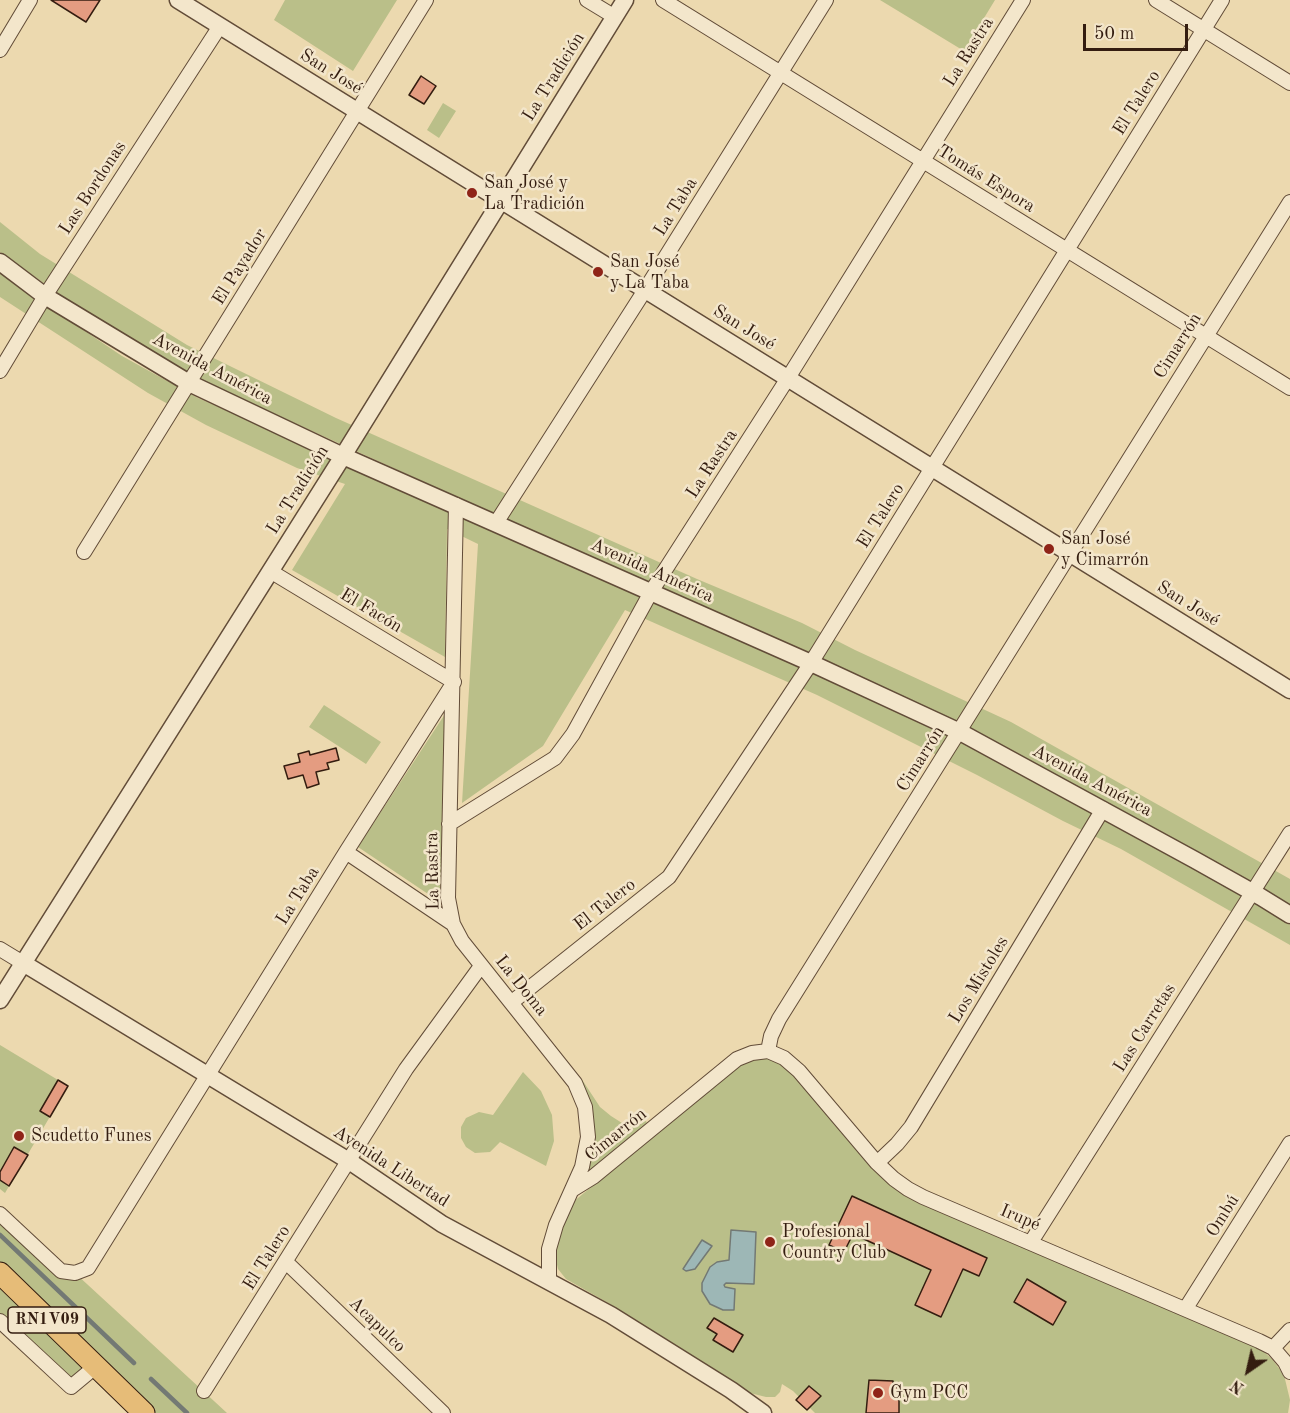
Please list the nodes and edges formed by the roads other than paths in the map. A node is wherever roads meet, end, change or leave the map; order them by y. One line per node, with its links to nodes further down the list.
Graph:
1 (30, 0): 14 (street)
2 (178, 0): 12 (street, San José)
3 (426, 0): 17 (street, El Payador)
4 (587, 0): 11 (street)
5 (625, 0): 11 (street, La Tradición)
6 (663, 0): 15 (street, Tomás Espora)
7 (826, 0): 15 (street, La Taba)
8 (1023, 0): 18 (street, La Rastra)
9 (1156, 0): 13 (street)
10 (1222, 0): 13 (street, El Talero)
11 (615, 17): 19 (street, La Tradición)
12 (220, 26): 17 (street, San José); 24 (street, Las Bordonas)
13 (1204, 29): 16 (street); 21 (street, El Talero)
14 (0, 50)
15 (781, 73): 18 (street, Tomás Espora); 23 (street, La Taba)
16 (1290, 83)
17 (358, 111): 19 (street, San José); 28 (street, El Payador)
18 (923, 161): 21 (street, Tomás Espora); 27 (street, La Rastra)
19 (500, 199): 23 (street, San José); 30 (street, La Tradición)
20 (1290, 202): 25 (street, Cimarrón)
21 (1067, 250): 25 (street, Tomás Espora); 31 (street, El Talero)
22 (0, 262): 24 (street, Avenida América)
23 (645, 290): 27 (street, San José); 33 (street, La Taba)
24 (45, 296): 26 (street, Las Bordonas); 28 (street, Avenida América)
25 (1206, 336): 29 (street, Tomás Espora); 35 (street, Cimarrón)
26 (0, 371)
27 (788, 378): 31 (street, San José); 37 (street, La Rastra)
28 (189, 383): 30 (street, Avenida América); 34 (street, El Payador)
29 (1290, 388)
30 (343, 456): 32 (street, Avenida América); 36 (street, La Tradición)
31 (932, 468): 35 (street, San José); 38 (street, El Talero)
32 (456, 505): 33 (street, Avenida América); 39 (street)
33 (496, 523): 37 (street, Avenida América)
34 (84, 552)
35 (1069, 553): 40 (street, San José); 41 (street, Cimarrón)
36 (270, 571): 39 (street, El Facón); 50 (street, La Tradición)
37 (651, 592): 38 (street, Avenida América); 43 (street, La Rastra)
38 (811, 663): 41 (street, Avenida América); 53 (street, El Talero)
39 (454, 682): 43 (street); 45 (street, La Taba)
40 (1290, 690)
41 (960, 732): 42 (street, Avenida América); 54 (street, Cimarrón)
42 (1103, 809): 46 (street, Avenida América); 58 (street, Los Mistoles)
43 (449, 824): 48 (street, La Rastra)
44 (1290, 833): 46 (street, Las Carretas)
45 (346, 852): 48 (street, La Doma); 55 (street, La Taba)
46 (1252, 891): 47 (street, Avenida América); 61 (street, Las Carretas)
47 (1290, 915)
48 (453, 924): 51 (street, La Doma)
49 (0, 949): 50 (street, Avenida Libertad)
50 (23, 963): 52 (street, La Tradición); 55 (street, Avenida Libertad)
51 (481, 966): 53 (street, La Doma); 57 (street, El Talero)
52 (0, 1000)
53 (512, 1002): 59 (street, La Doma)
54 (768, 1051): 58 (street, Irupé); 59 (street, Cimarrón)
55 (208, 1075): 57 (street, Avenida Libertad); 60 (street, La Taba)
56 (1290, 1143): 65 (street, Ombú)
57 (349, 1161): 62 (street, El Talero); 64 (street, Avenida Libertad)
58 (877, 1163): 61 (street, Irupé)
59 (572, 1190): 64 (street)
60 (0, 1214)
61 (1031, 1242): 65 (street, Irupé)
62 (285, 1262): 71 (street, El Talero); 73 (street, Acapulco)
63 (0, 1273): 69 (main road, RN1V09)
64 (549, 1280): 74 (street, Avenida Libertad)
65 (1186, 1308): 68 (street, Irupé)
66 (0, 1321): 69 (street)
67 (1290, 1330): 68 (street)
68 (1273, 1348): 70 (street, Irupé)
69 (95, 1367): 72 (main road, RN1V09)
70 (1290, 1372)
71 (204, 1391)
72 (144, 1413)
73 (443, 1413)
74 (763, 1413)

